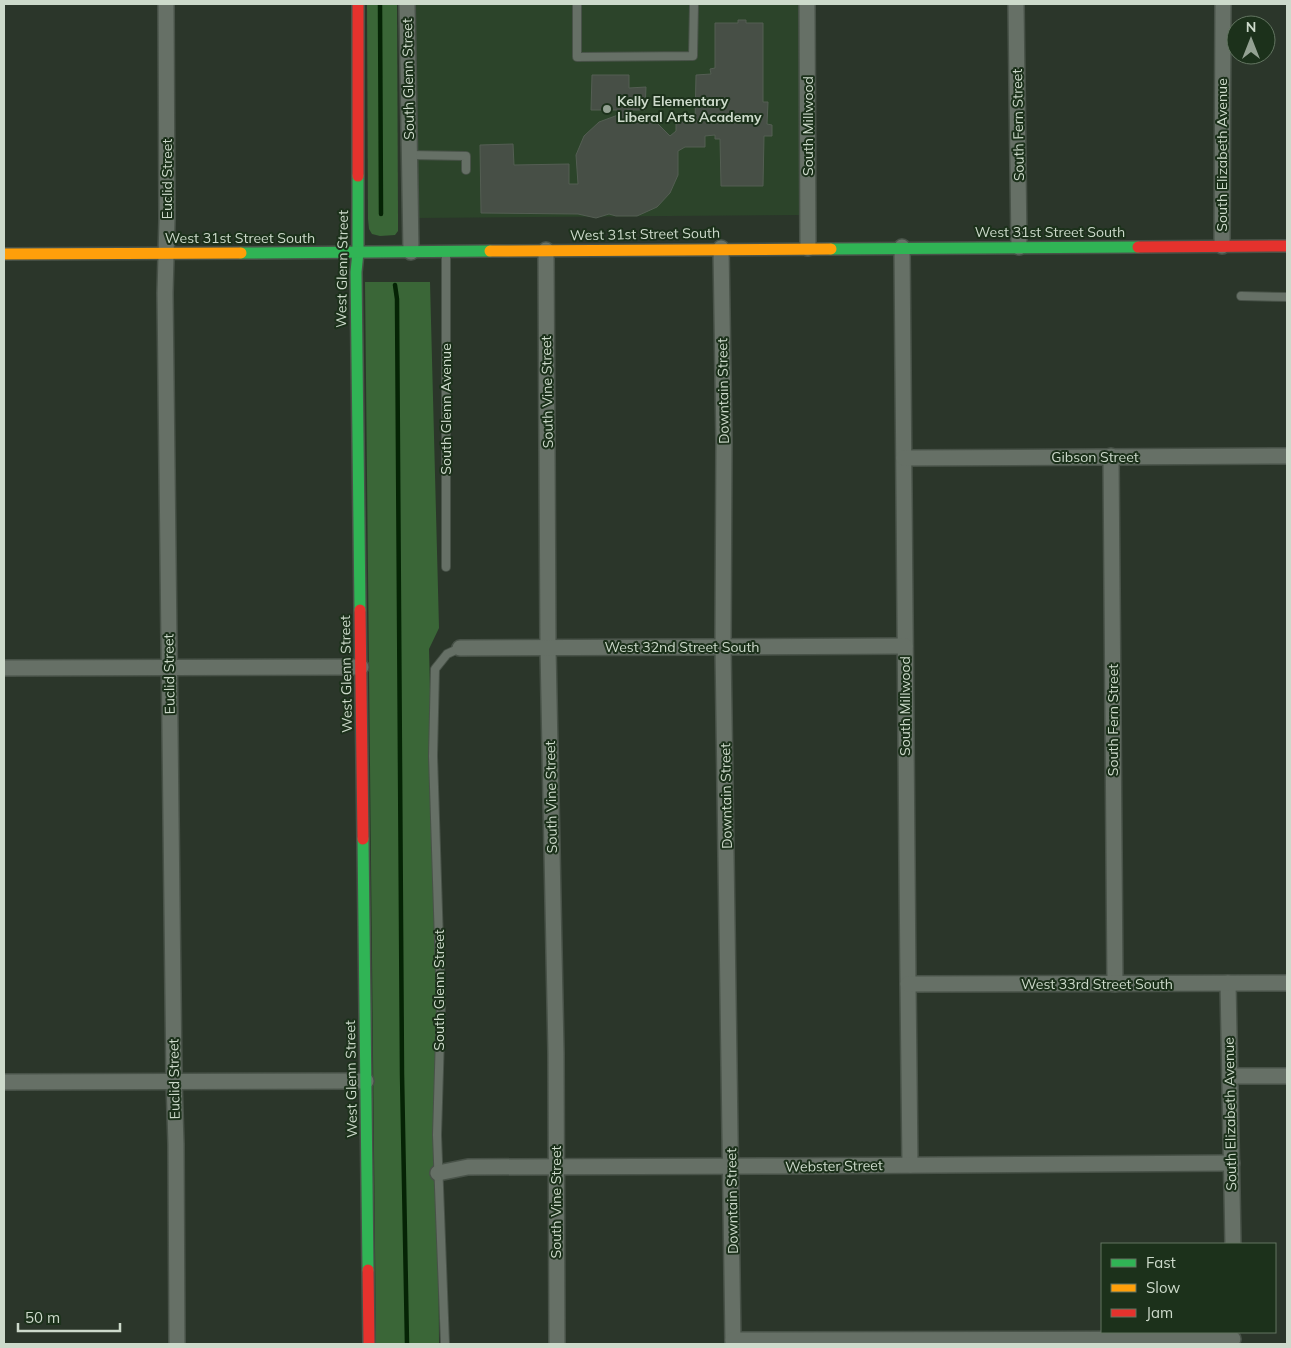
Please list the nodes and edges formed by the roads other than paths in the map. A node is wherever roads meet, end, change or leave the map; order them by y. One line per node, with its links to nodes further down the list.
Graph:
1 (166, 4): 21 (street, Euclid Street)
2 (358, 4): 18 (street, West Glenn Street)
3 (407, 4): 9 (street, South Glenn Street)
4 (577, 4): 5 (lane)
5 (694, 4)
6 (807, 4): 16 (street, South Millwood)
7 (1016, 4): 14 (street, South Fern Street)
8 (1223, 4): 11 (street, South Elizabeth Avenue)
9 (409, 155): 10 (lane); 19 (street)
10 (466, 170)
11 (1222, 246): 12 (street, West 31st Street South); 14 (street, West 31st Street South)
12 (1287, 246)
13 (902, 247): 14 (street, West 31st Street South); 16 (street, West 31st Street South); 27 (street, South Millwood)
14 (1019, 247)
15 (721, 248): 16 (street, West 31st Street South); 17 (street, West 31st Street South); 30 (street, Downtain Street)
16 (808, 248)
17 (546, 250): 20 (street, West 31st Street South); 32 (street, South Vine Street)
18 (358, 252): 19 (street, West 31st Street South); 21 (street, West 31st Street South); 33 (street, West Glenn Street)
19 (411, 252): 20 (street, West 31st Street South)
20 (446, 252): 28 (lane, South Glenn Avenue)
21 (166, 253): 22 (street, West 31st Street South); 34 (street, Euclid Street)
22 (4, 254)
23 (1241, 296): 24 (lane)
24 (1287, 296)
25 (1110, 456): 26 (street, Gibson Street); 27 (street, Gibson Street); 39 (street, South Fern Street)
26 (1287, 456)
27 (904, 458): 29 (street, South Millwood)
28 (446, 567)
29 (905, 646): 30 (street, West 32nd Street South); 38 (street, South Millwood)
30 (724, 647): 32 (street, West 32nd Street South); 47 (street, Downtain Street)
31 (460, 648): 32 (street, West 32nd Street South); 49 (lane, South Glenn Street)
32 (548, 648): 48 (street, South Vine Street)
33 (361, 666): 34 (street); 42 (street, West Glenn Street)
34 (169, 667): 35 (street); 44 (street, Euclid Street)
35 (4, 668)
36 (1228, 983): 37 (street, West 33rd Street South); 39 (street, West 33rd Street South); 40 (street, South Elizabeth Avenue)
37 (1287, 983)
38 (908, 984): 39 (street, West 33rd Street South); 46 (street, South Millwood)
39 (1115, 984)
40 (1230, 1076): 41 (street); 45 (street, South Elizabeth Avenue)
41 (1287, 1076)
42 (366, 1081): 44 (street); 56 (street, West Glenn Street)
43 (4, 1082): 44 (street)
44 (174, 1082): 55 (street, Euclid Street)
45 (1232, 1162): 46 (street, Webster Street); 50 (street, South Elizabeth Avenue)
46 (910, 1165): 47 (street, Webster Street)
47 (731, 1166): 48 (street, Webster Street); 52 (street, Downtain Street)
48 (556, 1167): 49 (street, Webster Street); 58 (street, South Vine Street)
49 (438, 1173): 57 (lane, South Glenn Street)
50 (1233, 1243)
51 (1233, 1338): 54 (street)
52 (733, 1342): 53 (street)
53 (931, 1342): 54 (street)
54 (1118, 1342)
55 (177, 1344)
56 (369, 1344)
57 (445, 1344)
58 (557, 1344)

